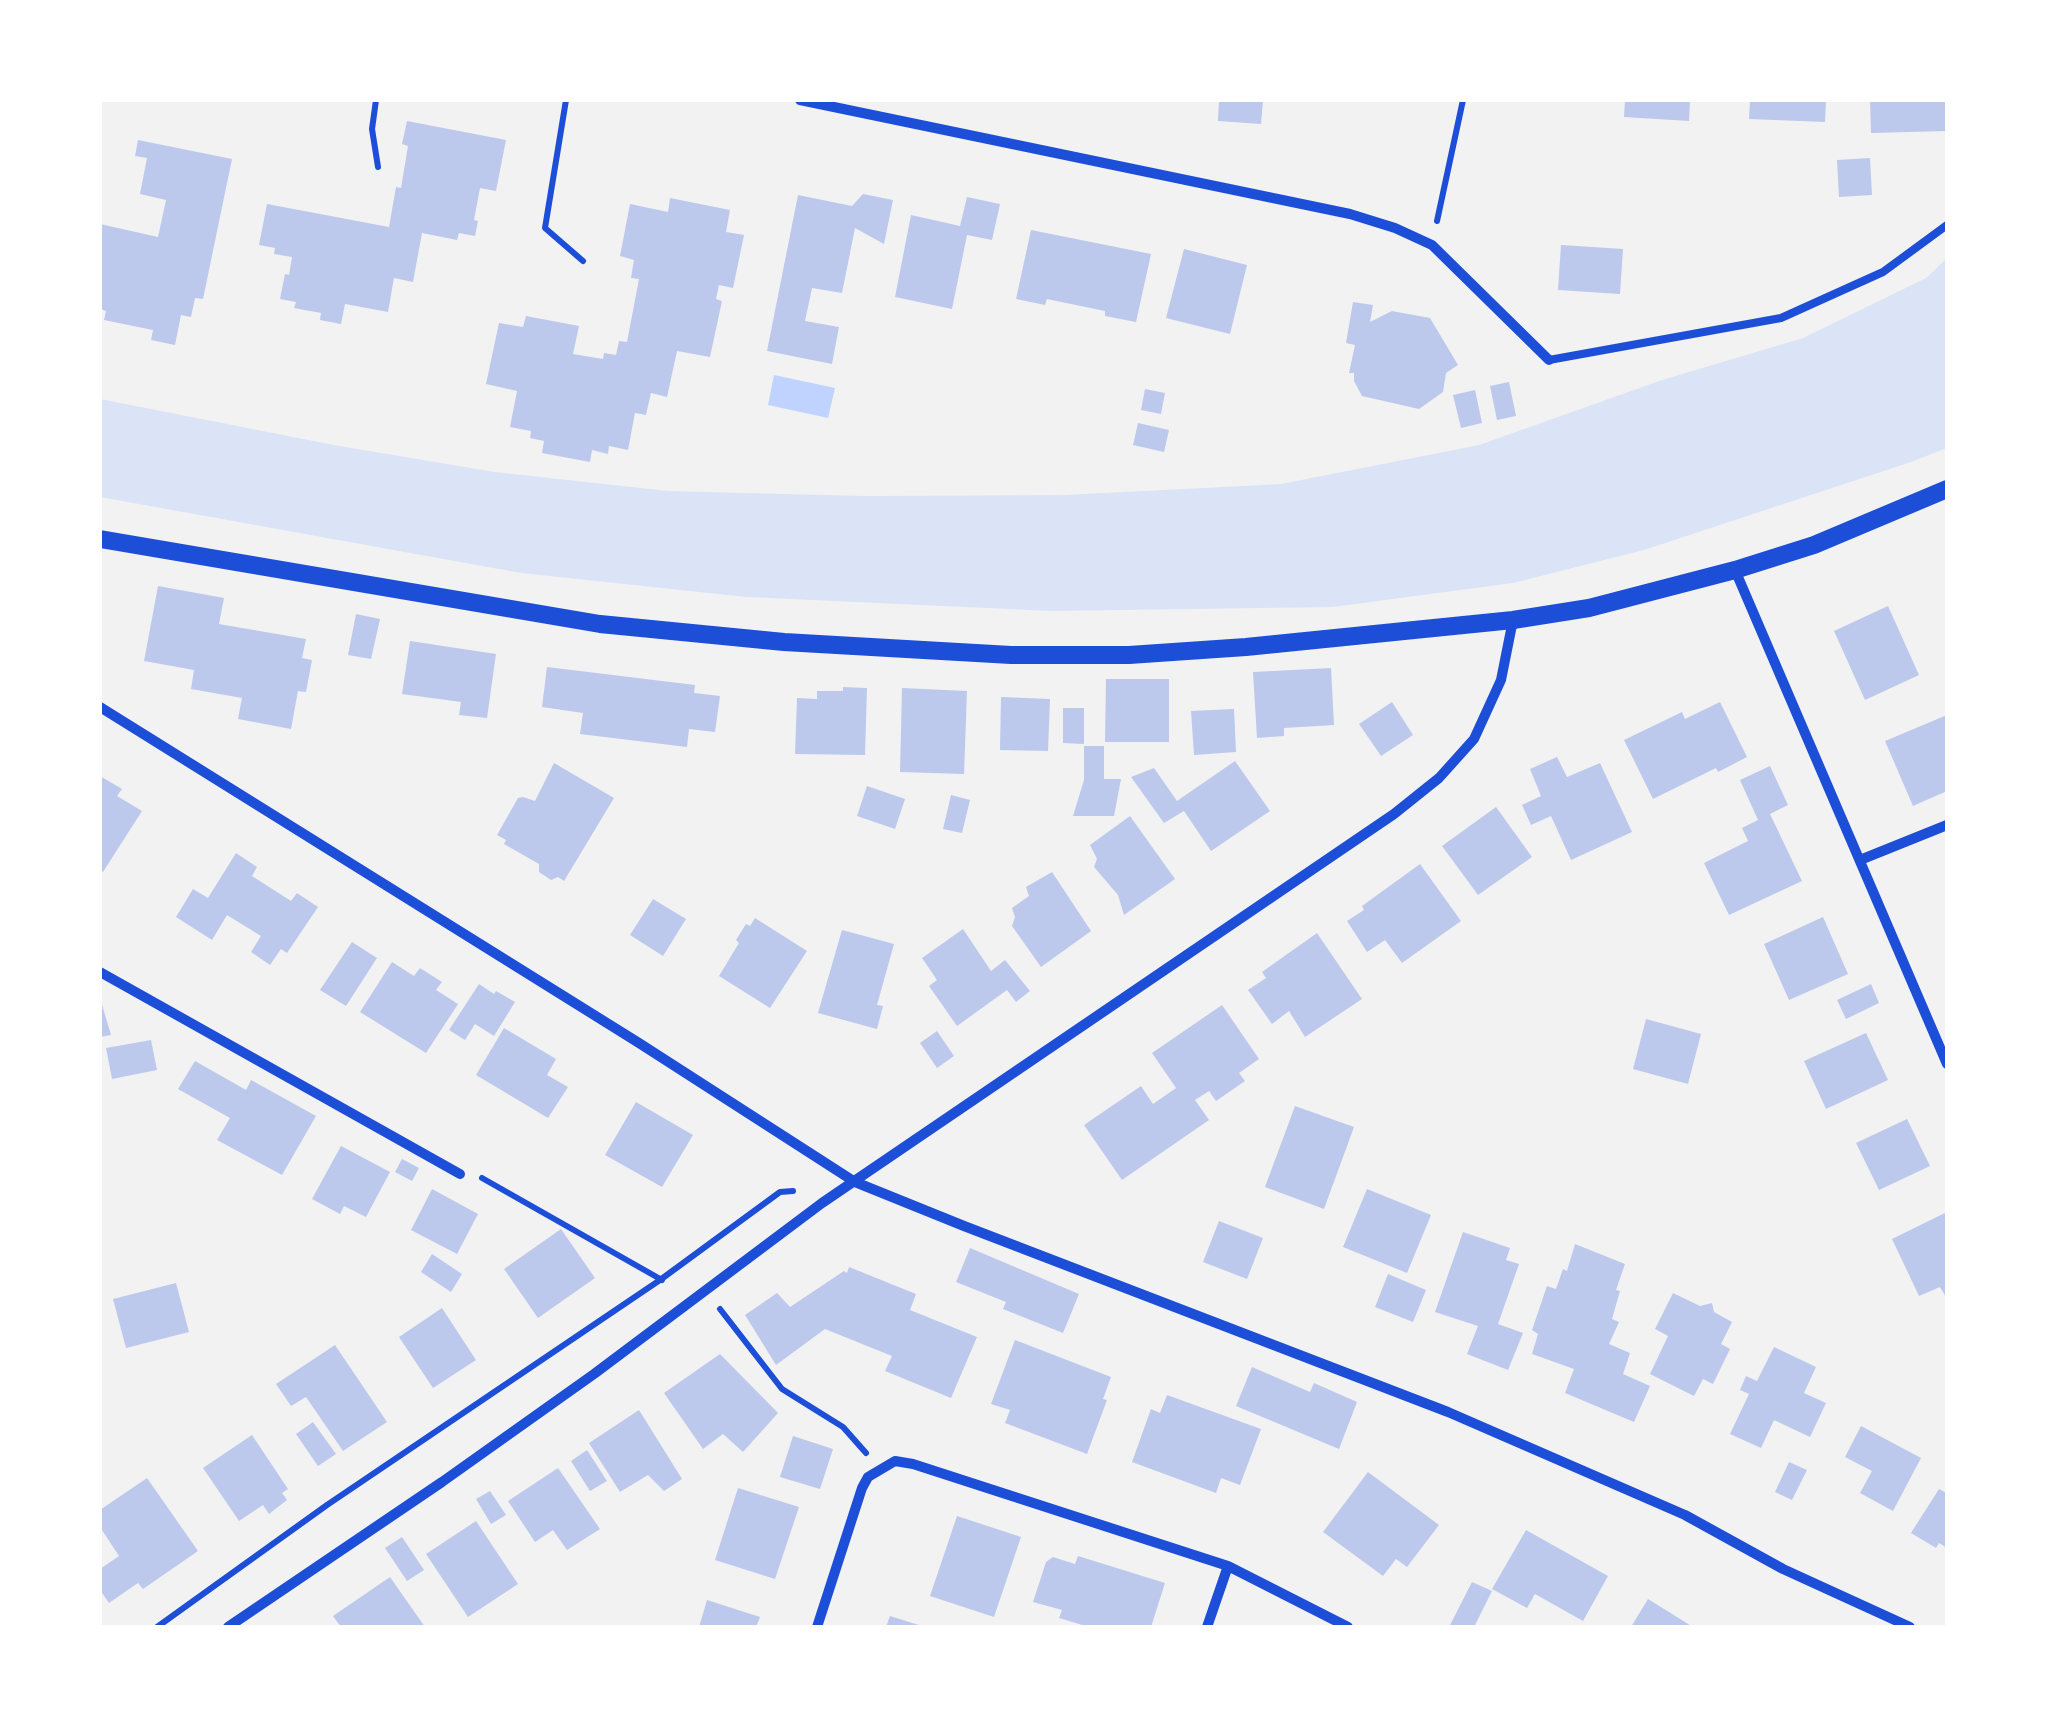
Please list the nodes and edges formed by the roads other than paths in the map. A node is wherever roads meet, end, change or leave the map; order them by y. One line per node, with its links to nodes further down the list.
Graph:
1 (800, 100): 3 (street)
2 (1947, 226): 3 (lane)
3 (1549, 360)
4 (1947, 490): 6 (street)
5 (100, 539): 7 (street)
6 (1736, 570): 7 (street); 10 (street)
7 (1513, 620): 14 (street)
8 (100, 707): 14 (street)
9 (1947, 825): 10 (street)
10 (1860, 860): 12 (street)
11 (100, 972): 13 (street)
12 (1947, 1064)
13 (460, 1174)
14 (855, 1182): 16 (street); 20 (street)
15 (1228, 1566): 17 (street); 18 (street); 19 (street)
16 (228, 1627)
17 (817, 1627)
18 (1208, 1627)
19 (1348, 1627)
20 (1910, 1627)

